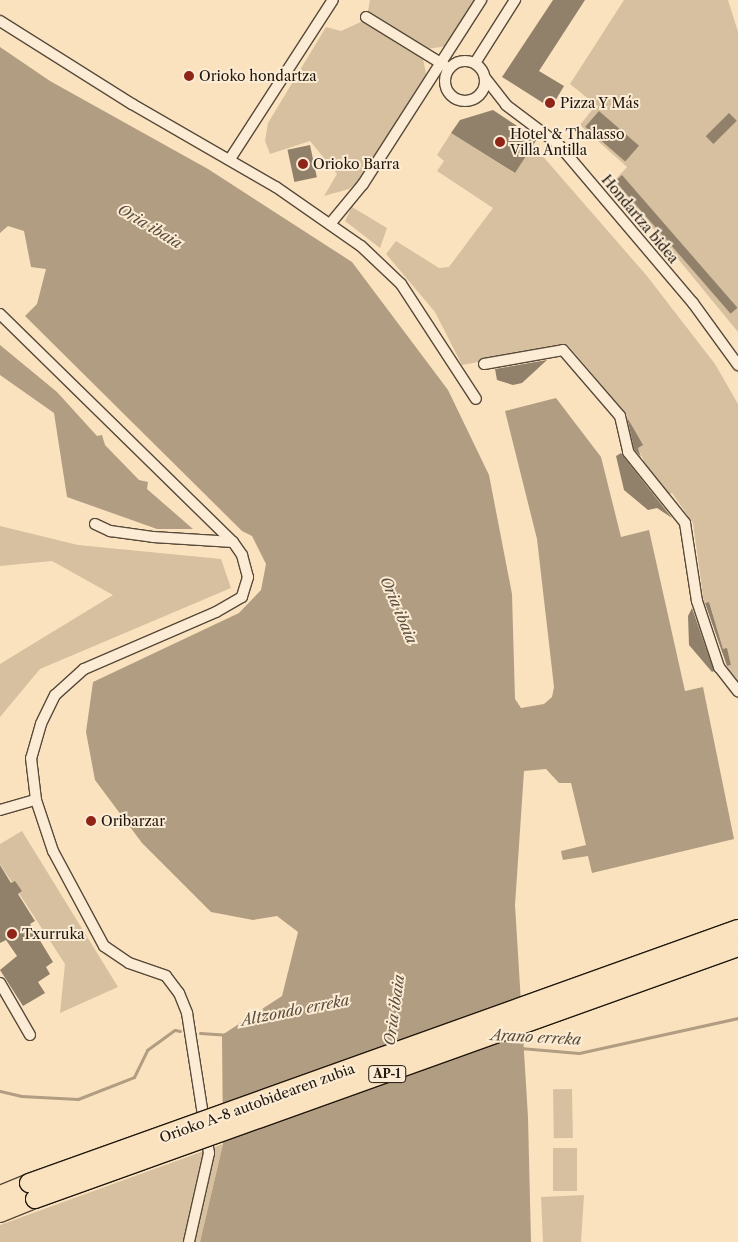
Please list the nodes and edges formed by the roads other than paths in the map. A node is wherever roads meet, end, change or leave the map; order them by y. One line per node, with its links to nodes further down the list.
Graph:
1 (333, 0): 11 (street)
2 (481, 0): 7 (street)
3 (515, 0): 6 (street)
4 (366, 17): 7 (street)
5 (0, 21): 11 (street)
6 (475, 63): 7 (street); 8 (street)
7 (444, 65): 9 (street); 12 (street)
8 (486, 79): 9 (street); 10 (street)
9 (474, 98): 10 (street)
10 (506, 106): 15 (street, Hondartza bidea)
11 (230, 159): 12 (street)
12 (330, 224): 16 (street)
13 (0, 314): 18 (street)
14 (484, 364): 19 (street)
15 (738, 365)
16 (476, 399)
17 (95, 524): 18 (street)
18 (232, 542): 20 (street)
19 (738, 691)
20 (36, 800): 21 (street); 29 (street)
21 (0, 810)
22 (738, 929): 26 (highway, Orioko A-8 autobidearen zubia / AP-1, bridge)
23 (738, 947): 26 (highway, Orioko A-8 autobidearen zubia / AP-1, bridge)
24 (0, 983): 25 (street)
25 (30, 1034)
26 (32, 1191): 27 (highway, AP-1); 28 (highway, AP-1)
27 (0, 1195)
28 (0, 1213)
29 (189, 1242)

